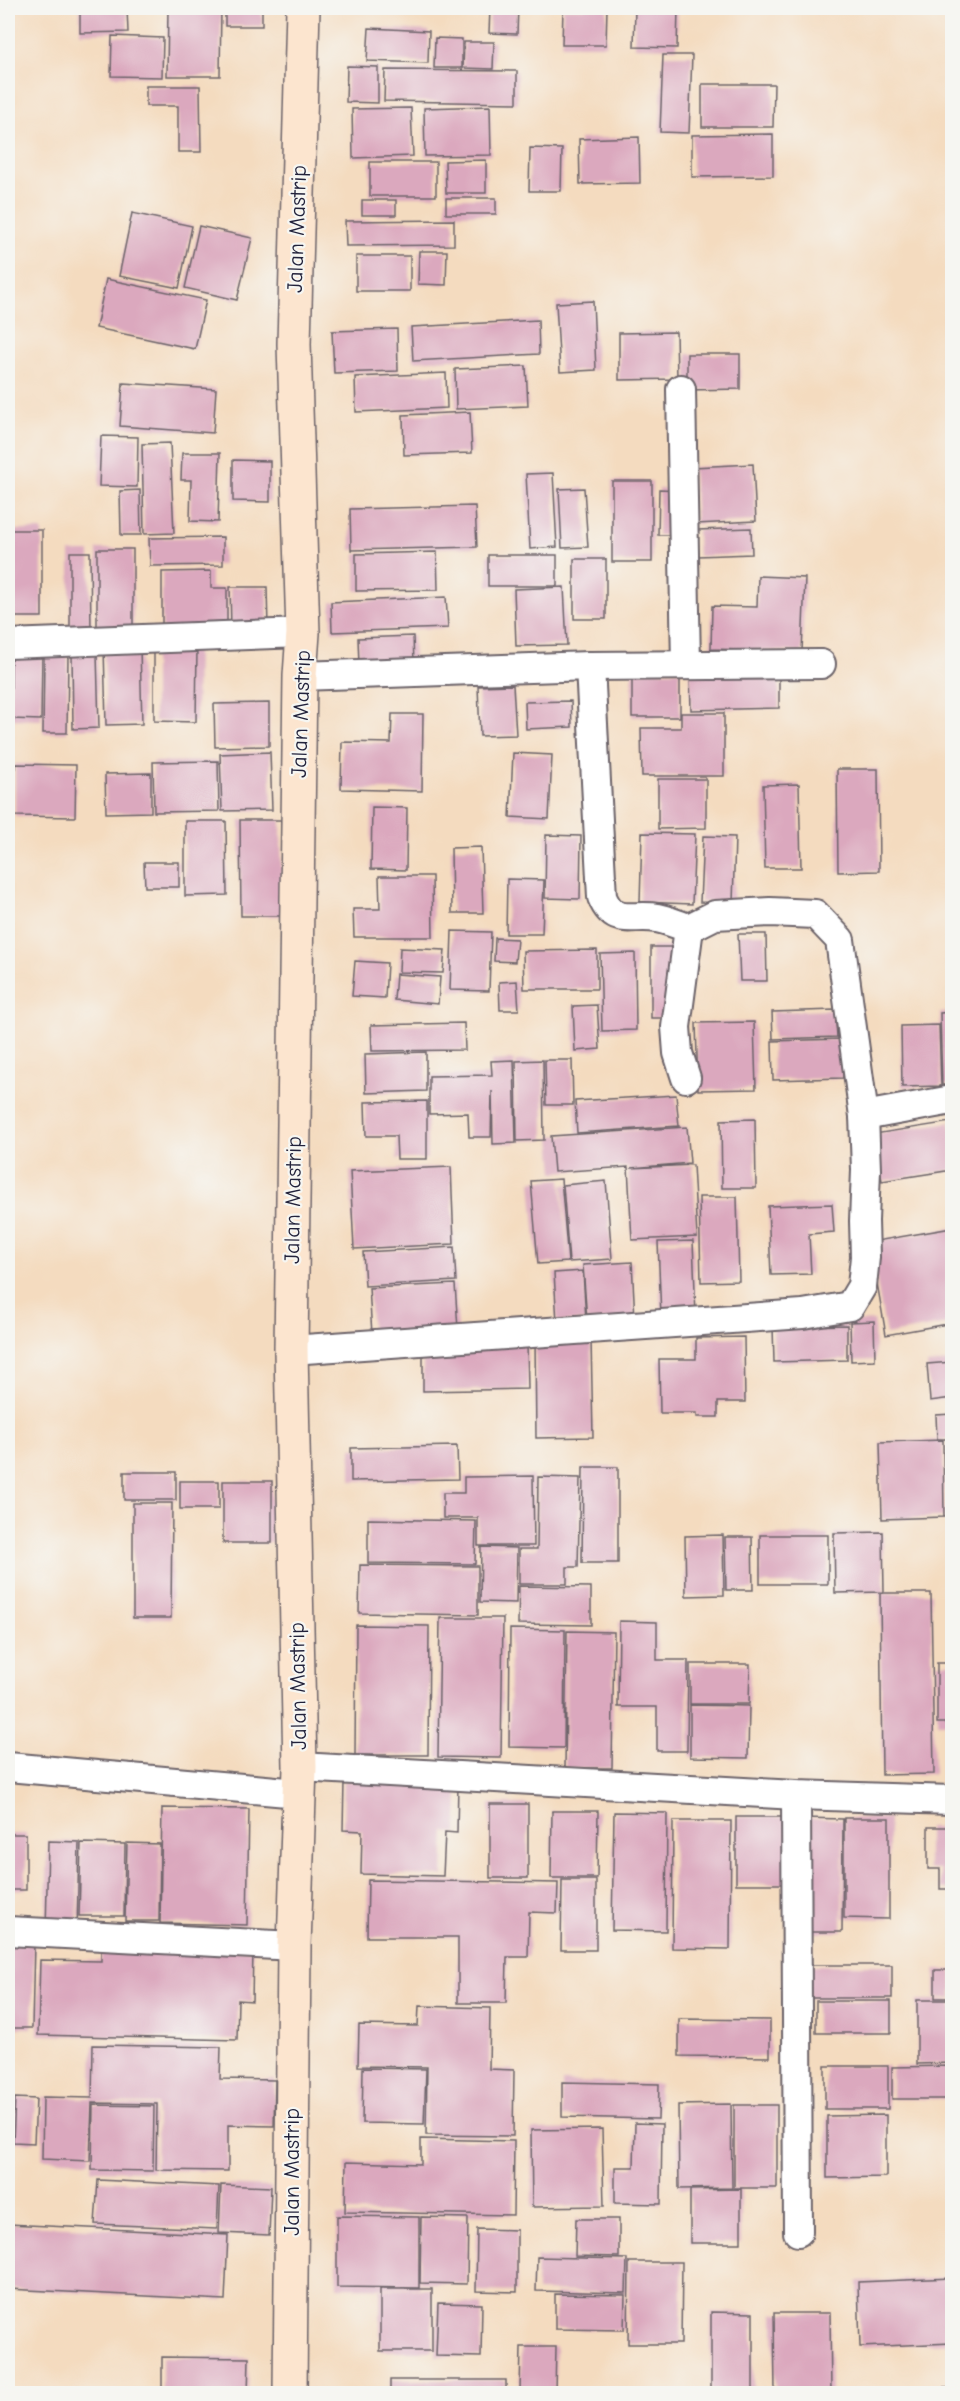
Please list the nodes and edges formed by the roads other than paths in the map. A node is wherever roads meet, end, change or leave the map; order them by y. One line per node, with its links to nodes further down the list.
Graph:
1 (303, 8): 3 (main road, Jalan Mastrip)
2 (681, 389): 6 (street)
3 (303, 633): 4 (street); 8 (main road, Jalan Mastrip)
4 (8, 644)
5 (821, 664): 6 (street)
6 (686, 665): 7 (street)
7 (590, 666): 8 (street); 9 (street)
8 (300, 676): 13 (main road, Jalan Mastrip)
9 (689, 928): 10 (street); 12 (street)
10 (686, 1078)
11 (952, 1100): 12 (street)
12 (864, 1116): 13 (street)
13 (291, 1350): 15 (main road, Jalan Mastrip)
14 (8, 1767): 15 (street)
15 (299, 1780): 16 (street); 19 (main road, Jalan Mastrip)
16 (796, 1795): 17 (street); 20 (street)
17 (952, 1800)
18 (8, 1931): 19 (street)
19 (294, 1946): 21 (main road, Jalan Mastrip)
20 (798, 2232)
21 (290, 2394)

